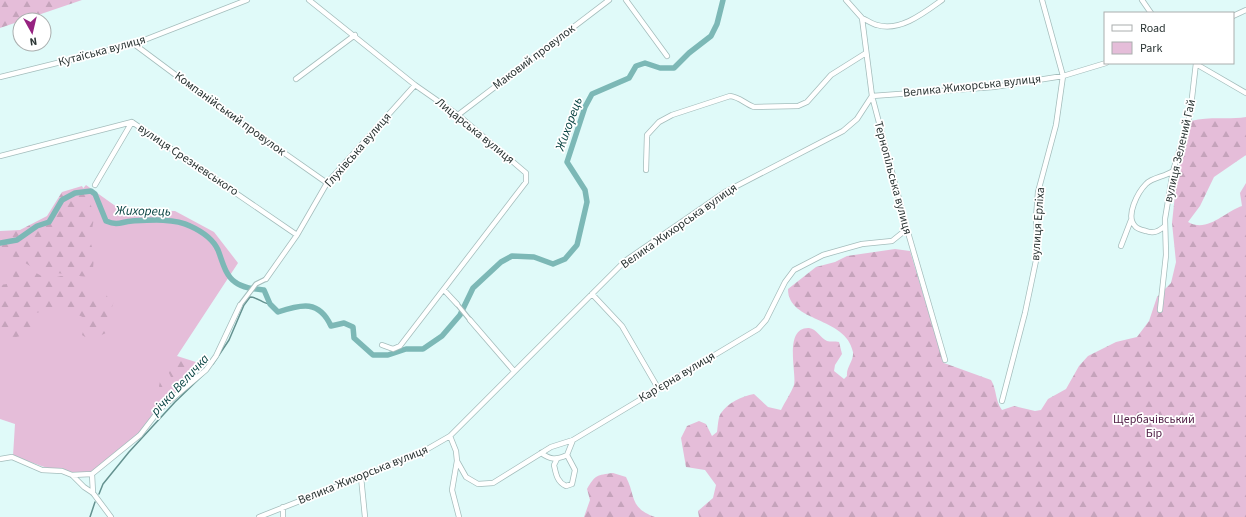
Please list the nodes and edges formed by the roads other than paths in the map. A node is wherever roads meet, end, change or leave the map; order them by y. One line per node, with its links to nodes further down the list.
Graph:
1 (247, 0): 14 (street, Кутаїська вулиця)
2 (309, 0): 13 (street, Лицарська вулиця)
3 (609, 0): 25 (street, Маковий провулок)
4 (626, 0): 16 (street)
5 (846, 0): 12 (street)
6 (942, 0): 12 (street)
7 (1042, 0): 19 (street, вулиця Ерліха)
8 (1142, 0): 10 (street)
9 (1246, 10): 11 (street)
10 (1150, 12)
11 (1234, 16)
12 (862, 18): 15 (street, Тернопільська вулиця)
13 (355, 35): 21 (street); 22 (street, Лицарська вулиця)
14 (134, 44): 20 (street, Кутаїська вулиця); 30 (street, Компанійський провулок)
15 (866, 53): 24 (street, Тернопільська вулиця); 28 (street)
16 (668, 56)
17 (1104, 64): 19 (street, Велика Жихорська вулиця)
18 (1196, 64): 23 (street); 29 (street, вулиця Зелений Гай)
19 (1063, 76): 24 (street, Велика Жихорська вулиця); 48 (street, вулиця Ерліха)
20 (0, 77)
21 (296, 79)
22 (415, 85): 25 (street, Лицарська вулиця); 30 (street, Глухівська вулиця)
23 (1246, 93)
24 (872, 96): 34 (street, Тернопільська вулиця); 39 (street, Велика Жихорська вулиця)
25 (458, 115): 38 (street, Лицарська вулиця)
26 (132, 122): 27 (street, вулиця Срезневського); 31 (street); 35 (street, вулиця Срезневського)
27 (0, 156)
28 (646, 170)
29 (1173, 171): 32 (street); 33 (street, вулиця Зелений Гай)
30 (327, 183): 35 (street, Глухівська вулиця)
31 (95, 185)
32 (1132, 220): 33 (street); 36 (street)
33 (1165, 226): 42 (street, вулиця Зелений Гай)
34 (907, 229): 45 (street, Тернопільська вулиця); 47 (street, Кар’єрна вулиця)
35 (296, 235): 37 (street, Глухівська вулиця)
36 (1121, 246)
37 (266, 279): 41 (street)
38 (444, 290): 40 (street); 44 (street, Лицарська вулиця)
39 (592, 294): 46 (street, Велика Жихорська вулиця); 47 (street)
40 (457, 304): 43 (street)
41 (240, 305): 56 (street)
42 (1160, 310)
43 (470, 320): 46 (street)
44 (382, 345)
45 (945, 360)
46 (514, 371): 49 (street, Велика Жихорська вулиця)
47 (658, 388): 50 (street, Кар’єрна вулиця)
48 (1002, 401)
49 (450, 436): 55 (street, Кар’єрна вулиця); 58 (street, Велика Жихорська вулиця)
50 (573, 440): 51 (street, Кар’єрна вулиця); 52 (street)
51 (541, 453): 54 (street); 55 (street, Кар’єрна вулиця)
52 (567, 455): 54 (street); 54 (street)
53 (0, 459): 57 (street)
54 (557, 460)
55 (457, 461): 65 (street)
56 (92, 474): 57 (street); 59 (street)
57 (72, 475): 59 (street)
58 (360, 477): 60 (street, Велика Жихорська вулиця); 64 (street)
59 (93, 492): 61 (street)
60 (283, 507): 62 (street, Велика Жихорська вулиця); 63 (street)
61 (111, 517)
62 (259, 517)
63 (283, 517)
64 (365, 517)
65 (459, 517)

